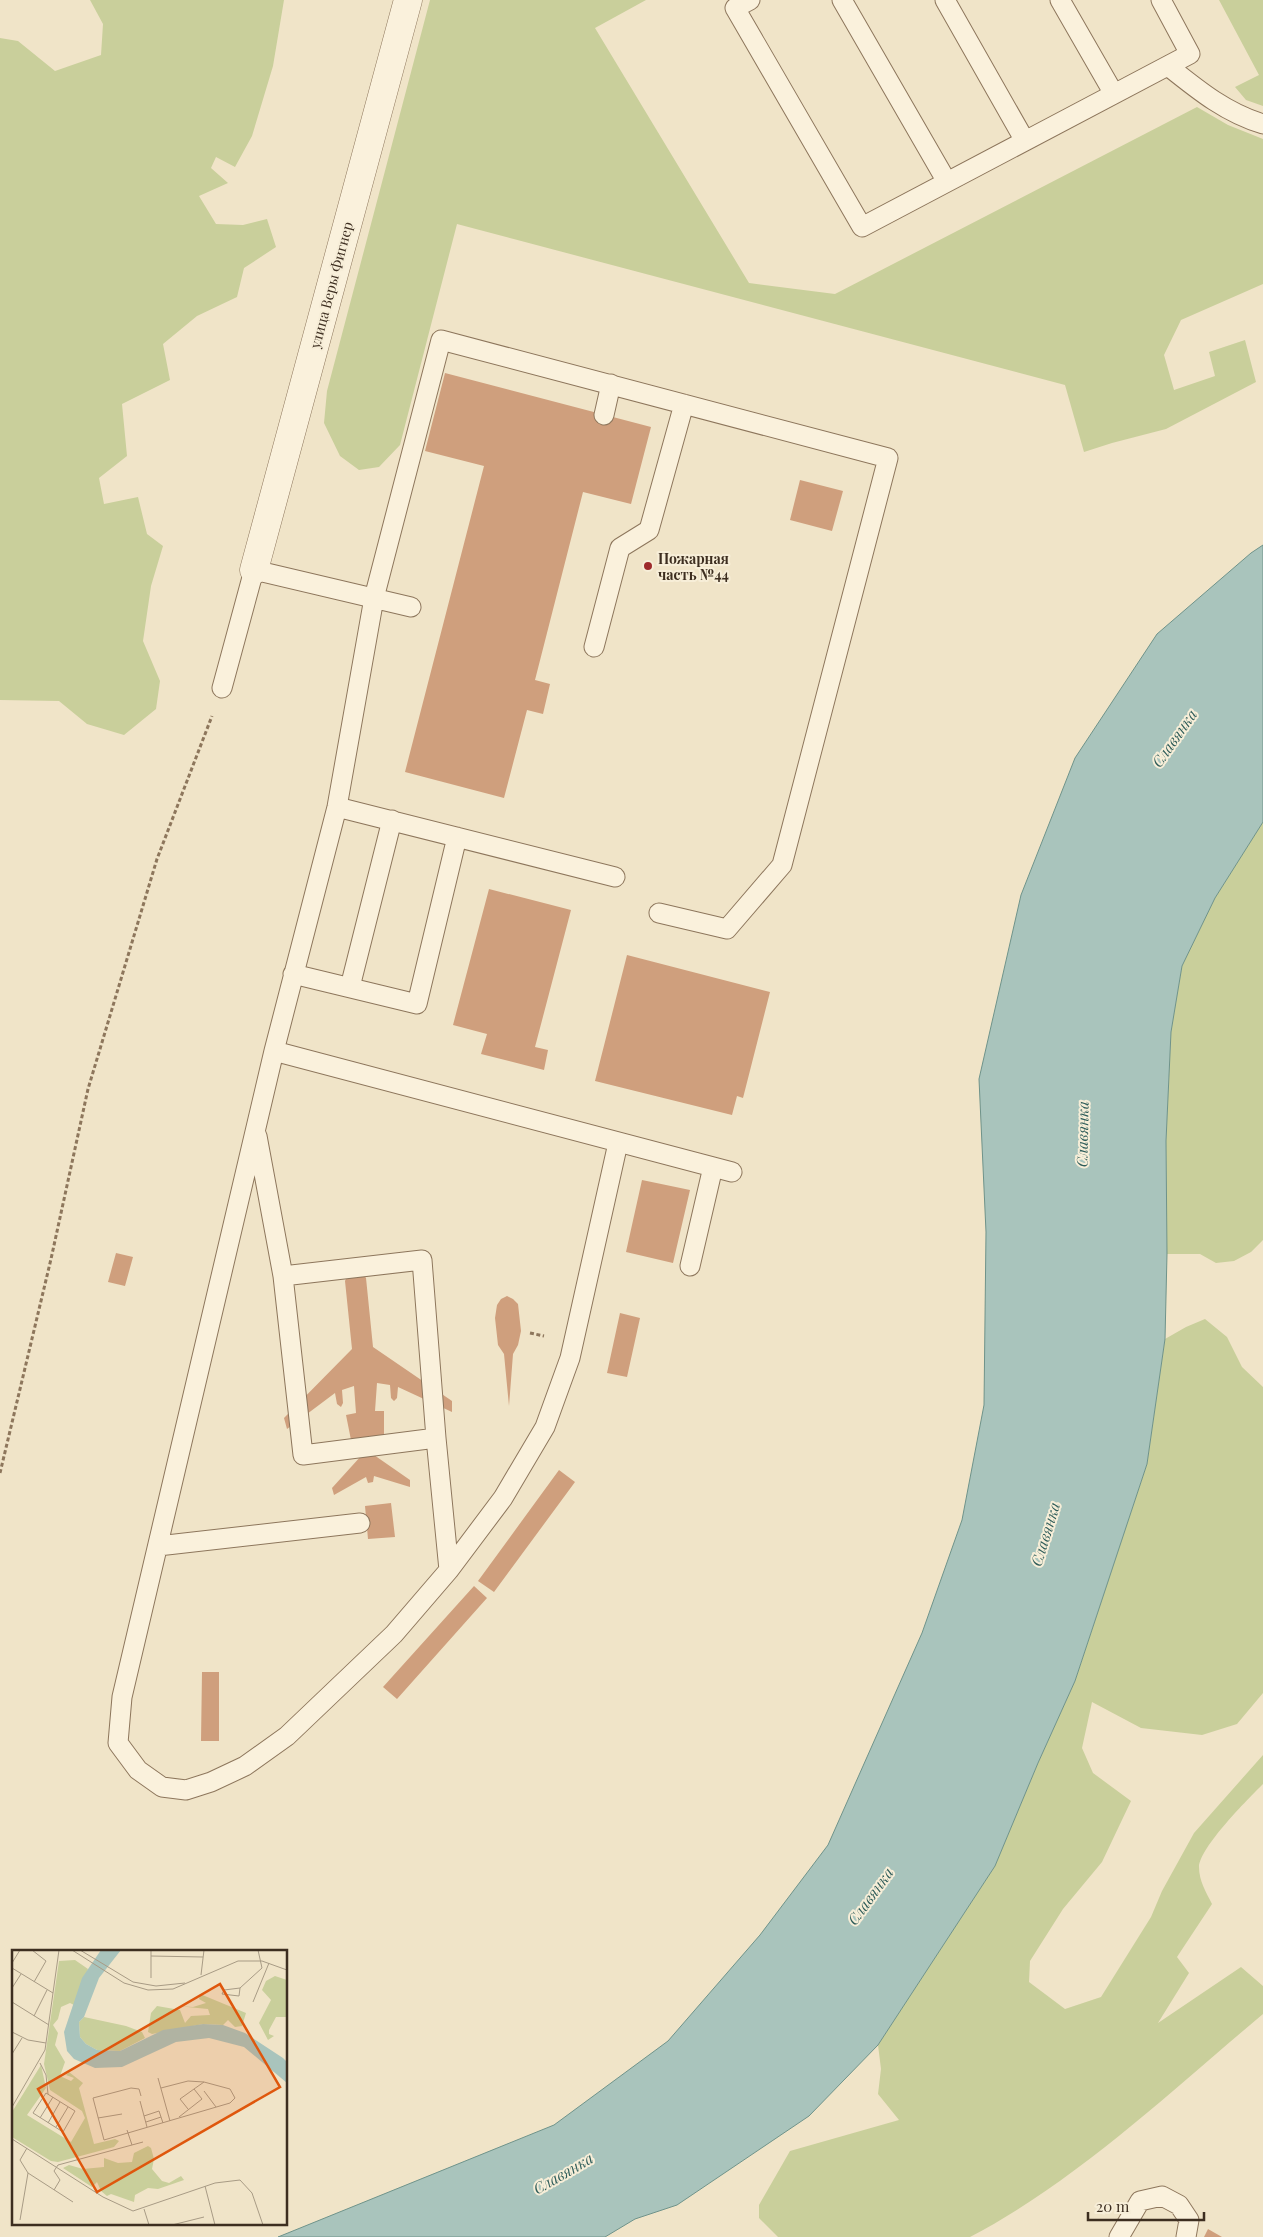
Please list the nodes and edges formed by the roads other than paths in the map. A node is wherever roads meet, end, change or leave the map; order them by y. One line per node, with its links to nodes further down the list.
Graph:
1 (408, 0): 15 (street, улица Веры Фигнер)
2 (750, 0): 11 (lane)
3 (842, 0): 11 (lane)
4 (945, 0): 10 (lane)
5 (1060, 0): 8 (lane)
6 (1161, 0): 7 (lane)
7 (1168, 66): 8 (lane); 9 (lane)
8 (1114, 94): 10 (lane)
9 (1263, 124)
10 (1025, 141): 11 (lane)
11 (947, 182)
12 (611, 384): 13 (lane); 14 (lane); 16 (lane)
13 (684, 404): 18 (lane); 24 (lane)
14 (604, 415)
15 (254, 570): 16 (lane); 19 (lane)
16 (374, 598): 17 (lane); 20 (lane)
17 (411, 606)
18 (594, 647)
19 (222, 688)
20 (337, 807): 21 (lane); 25 (lane)
21 (392, 820): 22 (lane); 26 (lane)
22 (457, 837): 23 (lane); 26 (lane)
23 (615, 877)
24 (659, 913)
25 (293, 974): 26 (lane); 27 (lane)
26 (350, 988)
27 (274, 1051): 28 (lane); 29 (lane)
28 (256, 1129): 33 (lane); 36 (lane)
29 (618, 1143): 30 (lane); 37 (lane)
30 (713, 1167): 31 (lane); 32 (lane)
31 (732, 1172)
32 (690, 1266)
33 (283, 1276): 34 (lane); 34 (lane)
34 (436, 1438): 37 (lane)
35 (360, 1523): 36 (lane)
36 (158, 1546): 37 (lane)
37 (449, 1570)
38 (1119, 2237): 39 (lane)
39 (1186, 2237)

